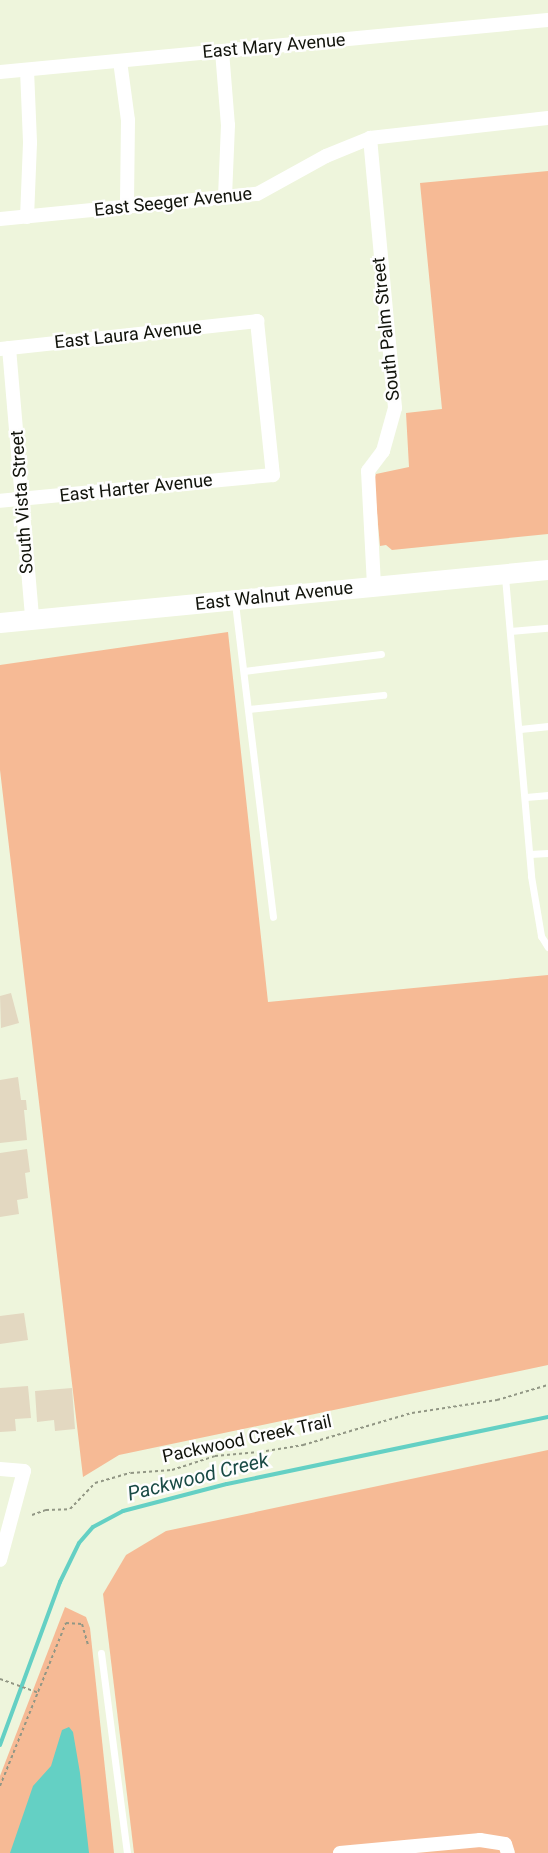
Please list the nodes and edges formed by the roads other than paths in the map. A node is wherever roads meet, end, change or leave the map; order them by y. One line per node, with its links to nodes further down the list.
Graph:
1 (548, 20): 2 (street, East Mary Avenue)
2 (222, 51): 3 (street, East Mary Avenue); 8 (street)
3 (120, 61): 4 (street, East Mary Avenue); 9 (street)
4 (27, 70): 5 (street, East Mary Avenue); 10 (street)
5 (0, 72)
6 (548, 118): 7 (street, East Seeger Avenue)
7 (370, 138): 8 (street, East Seeger Avenue); 18 (street, South Palm Street)
8 (225, 197): 9 (street, East Seeger Avenue)
9 (128, 207): 10 (street, East Seeger Avenue)
10 (27, 217): 11 (street, East Seeger Avenue)
11 (0, 219)
12 (5, 349): 13 (street, East Laura Avenue); 14 (street, South Vista Street)
13 (273, 475): 14 (street, East Harter Avenue)
14 (23, 499): 15 (street, East Harter Avenue); 20 (street, South Vista Street)
15 (0, 501)
16 (548, 570): 17 (main road, East Walnut Avenue)
17 (505, 574): 18 (main road, East Walnut Avenue); 23 (lane)
18 (374, 585): 19 (main road, East Walnut Avenue)
19 (234, 600): 20 (main road, East Walnut Avenue); 25 (lane)
20 (32, 619): 21 (main road, East Walnut Avenue)
21 (0, 622)
22 (548, 628): 23 (lane)
23 (510, 631): 29 (lane)
24 (381, 654): 25 (lane)
25 (244, 671): 27 (lane)
26 (383, 695): 27 (lane)
27 (249, 709): 34 (lane)
28 (548, 726): 29 (lane)
29 (520, 729): 31 (lane)
30 (548, 795): 31 (lane)
31 (526, 798): 33 (lane)
32 (548, 853): 33 (lane)
33 (530, 854): 35 (lane)
34 (273, 917)
35 (548, 947)
36 (0, 1469): 37 (street)
37 (0, 1560)
38 (101, 1653): 39 (lane)
39 (127, 1853)
40 (340, 1853): 41 (street)
41 (508, 1853)

